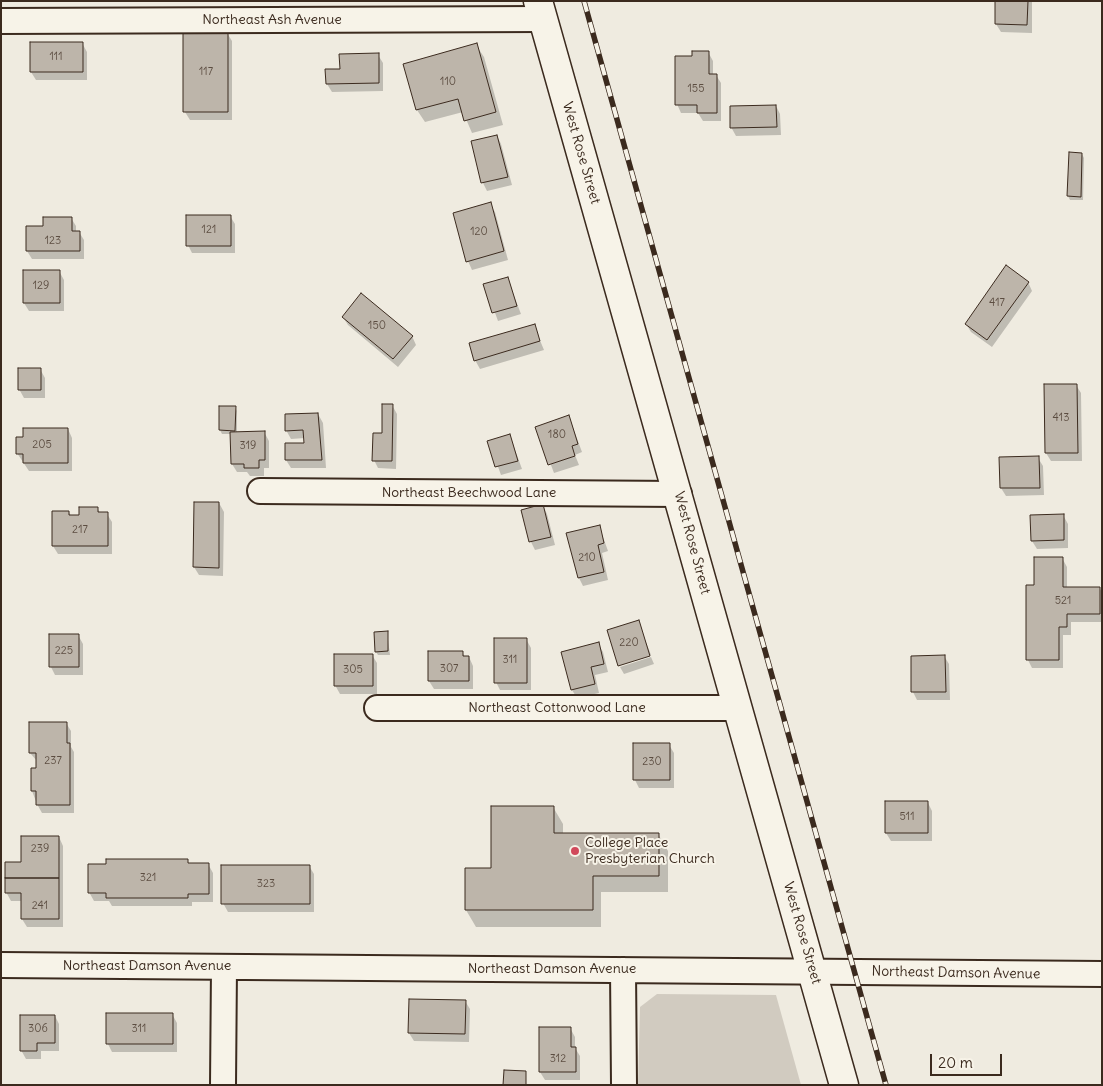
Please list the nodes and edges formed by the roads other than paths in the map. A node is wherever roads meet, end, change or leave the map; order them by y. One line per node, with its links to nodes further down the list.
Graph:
1 (541, 10): 2 (street, Northeast Ash Avenue); 4 (main road, West Rose Street)
2 (1, 21)
3 (260, 492): 4 (street, Northeast Beechwood Lane)
4 (679, 494): 6 (main road, West Rose Street)
5 (378, 708): 6 (street, Northeast Cottonwood Lane)
6 (737, 708): 10 (main road, West Rose Street)
7 (1, 965): 8 (street, Northeast Damson Avenue)
8 (224, 967): 9 (street, Northeast Damson Avenue); 12 (street)
9 (623, 970): 10 (street, Northeast Damson Avenue); 13 (street)
10 (814, 971): 11 (street, Northeast Damson Avenue); 14 (main road, West Rose Street)
11 (1102, 974)
12 (223, 1085)
13 (624, 1085)
14 (844, 1085)

